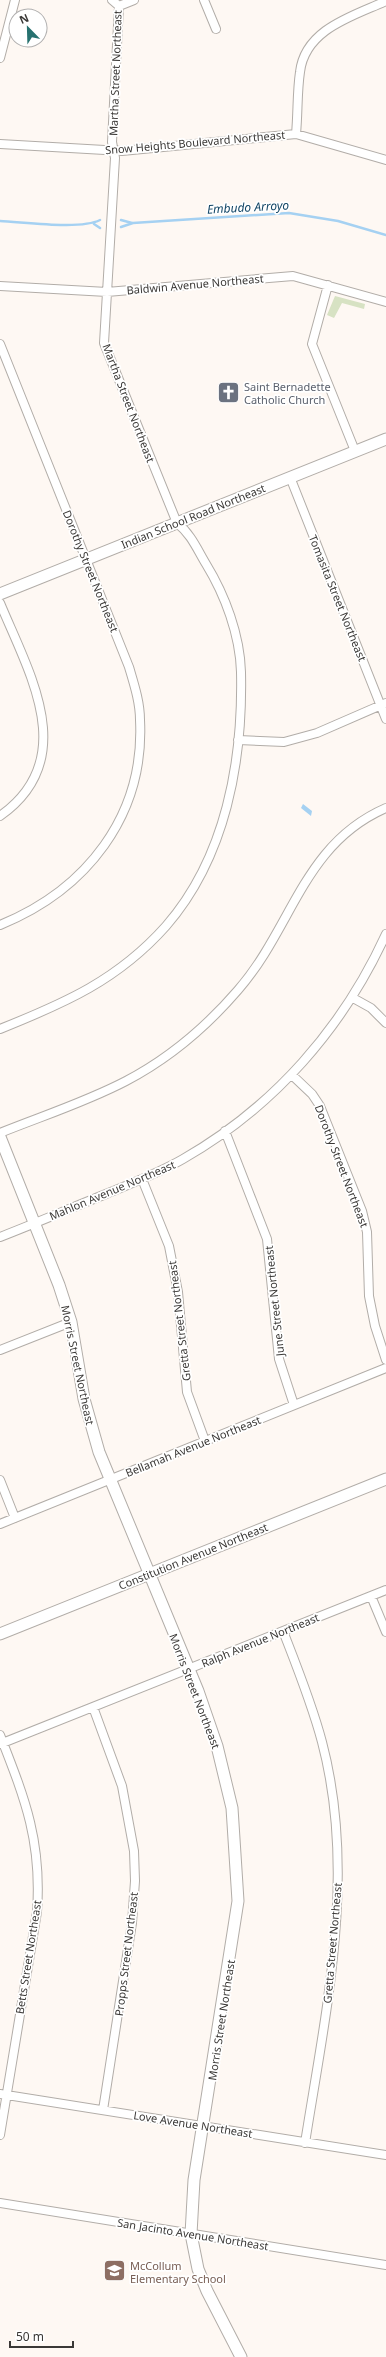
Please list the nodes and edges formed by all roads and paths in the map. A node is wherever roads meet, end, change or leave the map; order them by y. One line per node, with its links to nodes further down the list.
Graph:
1 (15, 0): 8 (street)
2 (112, 0): 6 (street, Martha Street Northeast)
3 (134, 0): 6 (street)
4 (204, 0): 7 (street)
5 (386, 1): 9 (street)
6 (120, 6): 11 (street, Martha Street Northeast)
7 (216, 29)
8 (0, 58)
9 (296, 134): 11 (street, Snow Heights Boulevard Northeast); 12 (street, Snow Heights Boulevard Northeast)
10 (0, 144): 11 (street, Snow Heights Boulevard Northeast)
11 (114, 151): 15 (street, Martha Street Northeast)
12 (386, 160)
13 (328, 285): 15 (street, Baldwin Avenue Northeast); 16 (street, Baldwin Avenue Northeast); 19 (street)
14 (0, 286): 15 (street, Baldwin Avenue Northeast)
15 (107, 292): 21 (street, Martha Street Northeast)
16 (386, 302)
17 (0, 344): 22 (street, Dorothy Street Northeast)
18 (386, 440): 19 (street, Indian School Road Northeast)
19 (355, 451): 20 (street, Indian School Road Northeast)
20 (290, 477): 21 (street, Indian School Road Northeast); 25 (street, Tomasita Street Northeast)
21 (177, 523): 22 (street, Indian School Road Northeast); 27 (street, Martha Street Northeast)
22 (86, 559): 23 (street, Indian School Road Northeast); 30 (street, Dorothy Street Northeast)
23 (0, 594)
24 (0, 603): 29 (street)
25 (383, 705): 26 (street, Tomasita Street Northeast); 27 (street)
26 (386, 719)
27 (238, 740): 34 (street, Martha Street Northeast)
28 (386, 808): 37 (street)
29 (0, 816)
30 (0, 925)
31 (386, 934): 32 (street, Mahlon Avenue Northeast)
32 (353, 998): 33 (street); 35 (street, Mahlon Avenue Northeast)
33 (386, 1023)
34 (0, 1029)
35 (292, 1075): 36 (street, Mahlon Avenue Northeast); 44 (street, Dorothy Street Northeast)
36 (225, 1132): 39 (street, Mahlon Avenue Northeast); 46 (street, June Street Northeast)
37 (0, 1133)
38 (0, 1137): 40 (street, Morris Street Northeast)
39 (142, 1179): 40 (street, Mahlon Avenue Northeast); 47 (street, Gretta Street Northeast)
40 (34, 1224): 41 (street, Mahlon Avenue Northeast); 42 (street, Morris Street Northeast)
41 (0, 1237)
42 (71, 1322): 43 (street); 50 (street, Morris Street Northeast)
43 (0, 1350)
44 (386, 1360)
45 (386, 1368): 46 (street, Bellamah Avenue Northeast)
46 (294, 1405): 47 (street, Bellamah Avenue Northeast)
47 (205, 1441): 50 (street, Bellamah Avenue Northeast)
48 (386, 1479): 53 (street, Constitution Avenue Northeast)
49 (0, 1480): 51 (street)
50 (110, 1480): 51 (street, Bellamah Avenue Northeast); 53 (street, Morris Street Northeast)
51 (15, 1518): 52 (street, Bellamah Avenue Northeast)
52 (0, 1524)
53 (148, 1574): 58 (street, Constitution Avenue Northeast); 59 (street, Morris Street Northeast)
54 (386, 1590): 55 (street, Ralph Avenue Northeast)
55 (371, 1596): 56 (street, Ralph Avenue Northeast); 57 (street)
56 (283, 1631): 59 (street, Ralph Avenue Northeast); 66 (street, Gretta Street Northeast)
57 (386, 1632)
58 (0, 1634)
59 (188, 1669): 60 (street, Ralph Avenue Northeast); 64 (street, Morris Street Northeast)
60 (93, 1707): 61 (street, Ralph Avenue Northeast); 63 (street, Propps Street Northeast)
61 (1, 1741): 62 (street, Betts Street Northeast)
62 (3, 2095): 63 (street, Love Avenue Northeast); 65 (street, Betts Street Northeast)
63 (103, 2110): 64 (street, Love Avenue Northeast)
64 (204, 2125): 66 (street, Love Avenue Northeast); 69 (street, Morris Street Northeast)
65 (0, 2135)
66 (305, 2143): 67 (street, Love Avenue Northeast)
67 (386, 2155)
68 (0, 2203): 69 (street, San Jacinto Avenue Northeast)
69 (191, 2234): 70 (street, San Jacinto Avenue Northeast); 71 (street, Morris Street Northeast)
70 (386, 2265)
71 (240, 2357)

